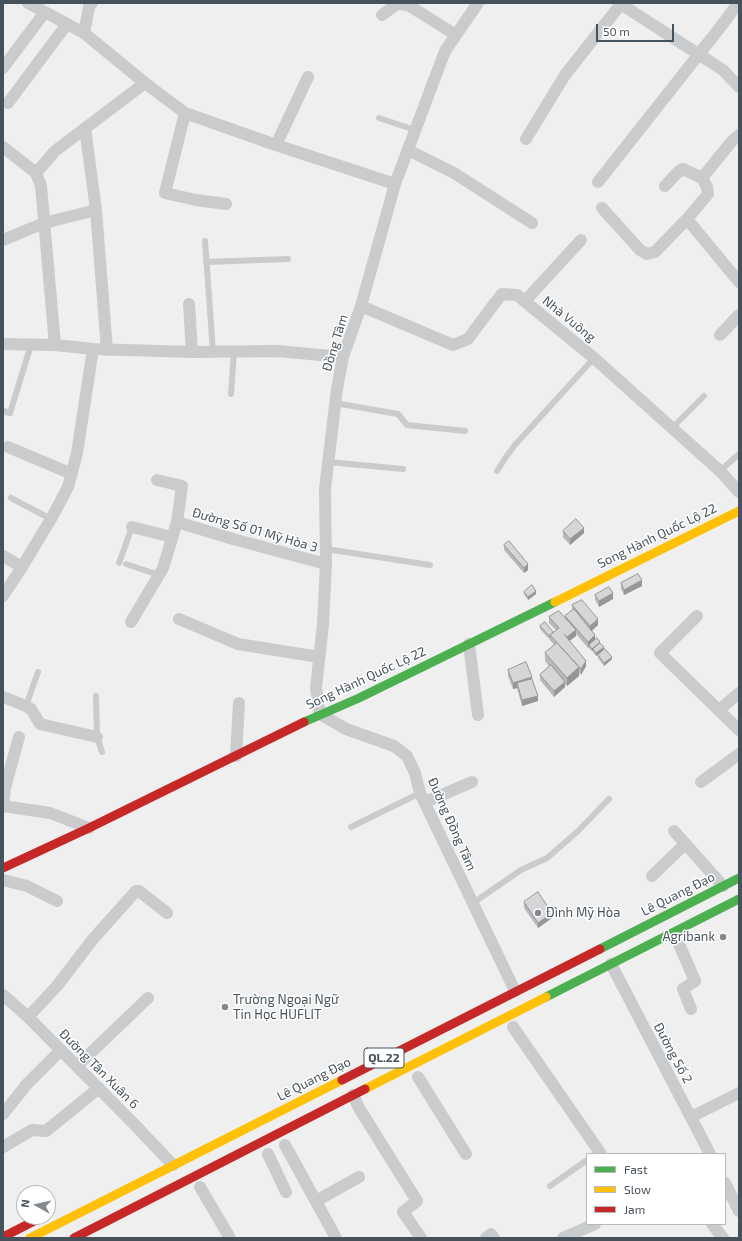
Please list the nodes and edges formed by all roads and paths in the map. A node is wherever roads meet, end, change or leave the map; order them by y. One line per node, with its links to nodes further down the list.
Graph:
1 (28, 3): 6 (street)
2 (92, 3): 9 (street)
3 (478, 3): 10 (street, Đồng Tâm)
4 (738, 3): 11 (street)
5 (620, 4): 11 (street); 22 (street)
6 (45, 12): 8 (street); 12 (street)
7 (382, 15): 10 (street)
8 (67, 24): 9 (street); 16 (street)
9 (84, 33): 14 (street)
10 (456, 35): 20 (street, Đồng Tâm)
11 (698, 55): 15 (street); 28 (street)
12 (3, 68)
13 (308, 77): 23 (street)
14 (145, 83): 17 (street); 19 (street)
15 (739, 87)
16 (8, 104)
17 (185, 113): 23 (street); 31 (street)
18 (379, 118): 20 (lane)
19 (86, 128): 26 (street); 33 (street)
20 (415, 130): 25 (street, Đồng Tâm)
21 (739, 135): 27 (street)
22 (526, 139)
23 (276, 146): 29 (street)
24 (3, 147): 26 (street)
25 (408, 150): 29 (street, Đồng Tâm); 36 (street)
26 (36, 173): 35 (street)
27 (702, 178): 30 (street); 34 (street)
28 (598, 182)
29 (395, 184): 45 (street, Đồng Tâm)
30 (664, 186)
31 (226, 204)
32 (602, 208): 34 (street)
33 (96, 210): 35 (street); 52 (street)
34 (687, 219): 42 (street)
35 (44, 223): 37 (street); 50 (street)
36 (532, 223)
37 (3, 240)
38 (581, 240): 43 (street)
39 (205, 242): 41 (lane)
40 (288, 259): 41 (lane)
41 (206, 262): 54 (lane)
42 (739, 282)
43 (525, 301): 45 (street, Nhà Vuông); 57 (street, Nhà Vuông)
44 (189, 304): 53 (street)
45 (361, 306): 56 (street, Đồng Tâm)
46 (739, 315): 47 (street)
47 (720, 335)
48 (3, 344): 49 (street)
49 (31, 344): 50 (street); 61 (lane)
50 (54, 345): 51 (street)
51 (93, 349): 52 (street); 70 (street)
52 (107, 350): 53 (street)
53 (192, 352): 54 (street)
54 (213, 352): 55 (street)
55 (234, 352): 56 (street); 58 (lane)
56 (343, 357): 60 (street, Đồng Tâm)
57 (594, 358): 62 (street, Nhà Vuông); 69 (lane)
58 (232, 394)
59 (704, 396): 62 (lane)
60 (335, 403): 63 (lane); 66 (street, Đồng Tâm)
61 (3, 411)
62 (672, 428): 68 (street, Nhà Vuông)
63 (465, 430)
64 (8, 447): 70 (street)
65 (739, 454): 68 (lane)
66 (328, 462): 67 (lane); 79 (street, Đồng Tâm)
67 (403, 469)
68 (720, 471): 72 (street, Nhà Vuông)
69 (497, 472)
70 (72, 474): 75 (street)
71 (157, 480): 76 (street)
72 (739, 492)
73 (11, 498): 75 (lane)
74 (739, 511): 91 (main road, Song Hành Quốc Lộ 22)
75 (52, 519): 85 (street)
76 (177, 522): 78 (street); 83 (street, Đường Số 01 Mỹ Hòa 3)
77 (132, 527): 78 (street); 81 (lane)
78 (172, 537): 86 (street)
79 (326, 548): 83 (street, Đồng Tâm); 84 (lane)
80 (3, 556): 85 (street)
81 (119, 563)
82 (126, 564): 86 (lane)
83 (326, 564): 92 (street, Đồng Tâm)
84 (430, 565)
85 (22, 567): 87 (street)
86 (159, 576): 90 (street)
87 (3, 596)
88 (697, 616): 99 (street)
89 (179, 619): 92 (street)
90 (131, 622)
91 (469, 644): 100 (main road, Song Hành Quốc Lộ 22); 101 (street)
92 (319, 657): 100 (street, Đồng Tâm)
93 (38, 672): 98 (lane)
94 (739, 693): 99 (street)
95 (96, 696): 104 (lane)
96 (3, 697): 98 (street)
97 (239, 703): 107 (street)
98 (26, 706): 104 (street)
99 (719, 710): 102 (street)
100 (320, 714): 107 (main road, Song Hành Quốc Lộ 22); 111 (street, Đường Đồng Tâm)
101 (478, 715)
102 (739, 730)
103 (20, 736): 110 (street)
104 (97, 737): 105 (lane)
105 (102, 752)
106 (739, 754): 109 (street)
107 (236, 756): 115 (main road, Song Hành Quốc Lộ 22)
108 (472, 782): 111 (street)
109 (701, 782)
110 (4, 788): 113 (street)
111 (423, 797): 114 (lane); 125 (street, Đường Đồng Tâm)
112 (609, 799): 125 (lane)
113 (3, 806): 115 (street)
114 (350, 827)
115 (89, 828): 118 (main road, Song Hành Quốc Lộ 22)
116 (674, 831): 117 (street)
117 (685, 844): 119 (street); 122 (street)
118 (3, 868)
119 (652, 876)
120 (739, 878): 122 (main road, Lê Quang Đạo / QL.22)
121 (3, 880): 124 (street)
122 (723, 886): 129 (main road, Lê Quang Đạo / QL.22)
123 (739, 899): 128 (main road, QL.22)
124 (57, 902)
125 (473, 903): 129 (street, Đường Đồng Tâm)
126 (167, 913): 133 (street)
127 (679, 944): 132 (street)
128 (615, 972): 140 (main road, QL.22); 142 (street, Đường Số 2)
129 (515, 991): 148 (main road, Lê Quang Đạo / QL.22)
130 (3, 995): 133 (street, Đường Tân Xuân 6)
131 (148, 998): 136 (street)
132 (691, 1009)
133 (28, 1017): 135 (street, Đường Tân Xuân 6)
134 (513, 1027): 144 (street)
135 (61, 1050): 136 (street, Đường Tân Xuân 6); 141 (street)
136 (77, 1066): 138 (street, Đường Tân Xuân 6)
137 (418, 1077): 146 (street)
138 (99, 1088): 143 (street); 148 (street, Đường Tân Xuân 6)
139 (739, 1093): 142 (street)
140 (353, 1095): 161 (main road, QL.22); 164 (street)
141 (3, 1114)
142 (691, 1117): 145 (street, Đường Số 2)
143 (3, 1147)
144 (598, 1153)
145 (709, 1153)
146 (466, 1154)
147 (586, 1161): 151 (lane)
148 (173, 1165): 160 (main road, Lê Quang Đạo / QL.22)
149 (359, 1177): 154 (street)
150 (726, 1185): 155 (street)
151 (550, 1186)
152 (200, 1187): 162 (street)
153 (286, 1192): 154 (street)
154 (316, 1201): 163 (street)
155 (739, 1210)
156 (26, 1225): 159 (main road)
157 (593, 1225): 167 (street)
158 (713, 1225): 168 (street)
159 (3, 1237)
160 (30, 1238)
161 (74, 1238)
162 (230, 1238)
163 (336, 1238)
164 (421, 1238)
165 (486, 1238): 166 (street)
166 (494, 1238)
167 (563, 1238)
168 (723, 1238)

